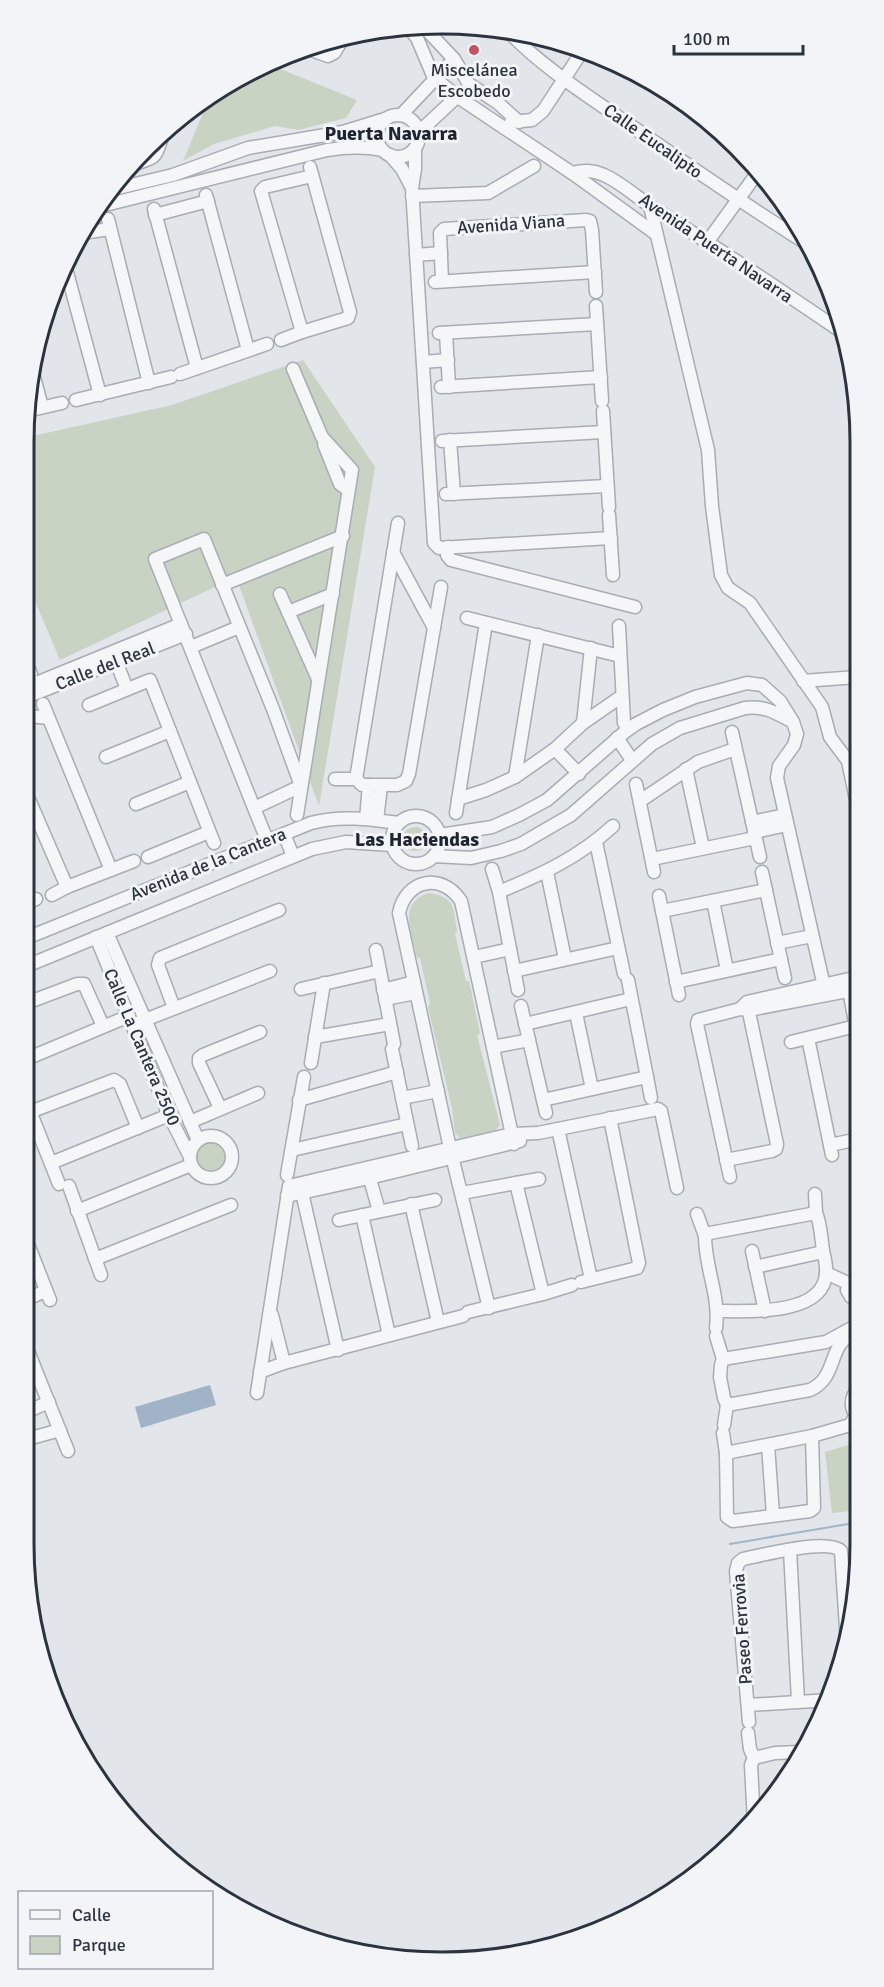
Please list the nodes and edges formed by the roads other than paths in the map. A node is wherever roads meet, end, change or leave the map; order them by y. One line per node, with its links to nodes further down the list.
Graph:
1 (431, 34): 7 (street)
2 (415, 35): 8 (street)
3 (518, 42): 9 (street, Calle Eucalipto)
4 (336, 48): 5 (street)
5 (320, 53)
6 (578, 58): 9 (street)
7 (454, 60): 8 (street); 10 (street)
8 (434, 78): 11 (street); 12 (street)
9 (563, 78): 14 (street); 29 (street, Calle Eucalipto)
10 (469, 84): 11 (street); 14 (street)
11 (458, 97): 15 (street); 16 (street)
12 (402, 114): 13 (street); 16 (street)
13 (385, 119): 17 (street); 19 (street)
14 (519, 122): 15 (street)
15 (498, 123): 23 (street)
16 (419, 132): 18 (street)
17 (258, 146): 22 (street); 22 (street); 26 (street)
18 (416, 148): 19 (street); 28 (street)
19 (386, 153): 20 (street); 28 (street)
20 (281, 162): 22 (street); 25 (street)
21 (534, 166): 28 (street)
22 (261, 168): 27 (street)
23 (572, 173): 31 (street, Avenida Puerta Navarra); 34 (street)
24 (753, 179): 29 (street)
25 (285, 183): 45 (street); 45 (street)
26 (127, 184)
27 (181, 185): 30 (street); 32 (street)
28 (412, 192): 38 (street)
29 (738, 201): 35 (street, Calle Eucalipto); 36 (street)
30 (112, 203)
31 (650, 206): 34 (street); 36 (street, Avenida Puerta Navarra)
32 (187, 207): 48 (street); 51 (street)
33 (95, 229): 54 (street)
34 (657, 234): 91 (street)
35 (793, 235)
36 (708, 241): 44 (street, Avenida Puerta Navarra)
37 (441, 253): 38 (street, Avenida Viana); 39 (street, Avenida Viana); 39 (street, Avenida Viana)
38 (416, 255): 50 (street)
39 (595, 272): 41 (street, Avenida Viana)
40 (69, 280): 56 (street)
41 (596, 291)
42 (596, 306): 43 (street)
43 (597, 324): 49 (street); 53 (street)
44 (832, 326)
45 (302, 332): 46 (street)
46 (281, 340)
47 (267, 344): 48 (street)
48 (248, 350): 51 (street)
49 (448, 360): 50 (street); 53 (street)
50 (423, 362): 63 (street)
51 (197, 368): 54 (street)
52 (293, 369): 66 (street)
53 (601, 377): 61 (street)
54 (149, 384): 56 (street)
55 (38, 390): 59 (street)
56 (100, 395): 57 (street)
57 (76, 400)
58 (62, 403): 59 (street)
59 (42, 407): 60 (street)
60 (36, 409)
61 (604, 432): 62 (street); 64 (street)
62 (452, 467): 63 (street); 64 (street)
63 (429, 468): 68 (street)
64 (607, 486): 67 (street)
65 (398, 523): 69 (street)
66 (343, 536): 71 (street); 74 (street)
67 (610, 538): 68 (street); 70 (street)
68 (448, 547): 75 (street)
69 (393, 552): 81 (street); 115 (street)
70 (613, 575)
71 (222, 585): 80 (street); 82 (street)
72 (441, 587): 81 (street)
73 (280, 594): 76 (street)
74 (333, 594): 76 (street); 90 (street)
75 (635, 607)
76 (288, 612): 90 (street)
77 (467, 618): 78 (street)
78 (486, 623): 83 (street); 120 (street)
79 (619, 626): 86 (street)
80 (239, 627): 84 (street); 119 (street)
81 (434, 628): 118 (street)
82 (183, 629): 84 (street); 87 (street, Calle del Real)
83 (538, 635): 85 (street); 113 (street)
84 (191, 647): 123 (street)
85 (591, 648): 86 (street); 101 (street)
86 (620, 656): 95 (street)
87 (114, 657): 88 (street, Calle del Real); 93 (street)
88 (62, 677): 92 (street, Calle del Real); 94 (street, Calle del Real)
89 (850, 678): 91 (street)
90 (318, 681): 119 (street)
91 (803, 681): 112 (street)
92 (34, 685)
93 (127, 689): 97 (street); 103 (street)
94 (34, 692)
95 (622, 696): 101 (street); 102 (street)
96 (43, 704): 99 (street)
97 (89, 705)
98 (34, 716): 99 (street)
99 (48, 718): 146 (street)
100 (793, 722): 105 (street); 109 (street); 128 (street)
101 (582, 723): 106 (street)
102 (624, 723)
103 (170, 731): 108 (street); 116 (street)
104 (732, 732): 107 (street)
105 (617, 738): 109 (street); 111 (street)
106 (555, 749): 111 (street); 113 (street)
107 (735, 749): 110 (street); 131 (street)
108 (106, 757)
109 (632, 760): 141 (street)
110 (687, 769): 121 (street); 137 (street)
111 (579, 774): 133 (street)
112 (850, 774)
113 (515, 777): 120 (street)
114 (335, 779): 115 (street)
115 (356, 779): 118 (street)
116 (190, 782): 122 (street); 138 (street)
117 (636, 784): 121 (street)
118 (375, 785): 127 (street)
119 (301, 786): 123 (street); 126 (street)
120 (458, 799): 125 (street)
121 (640, 801): 142 (street)
122 (136, 804)
123 (254, 808): 134 (street)
124 (34, 811): 152 (street)
125 (456, 813)
126 (297, 815)
127 (371, 819): 129 (street, Avenida de la Cantera); 132 (street, Avenida de la Cantera)
128 (786, 820): 131 (street); 162 (street)
129 (398, 823): 133 (street); 136 (street)
130 (613, 826): 135 (street)
131 (753, 831): 137 (street); 140 (street)
132 (284, 834): 134 (street, Avenida de la Cantera); 139 (street)
133 (440, 835): 141 (street)
134 (267, 840): 160 (street, Avenida de la Cantera)
135 (596, 842): 147 (street); 164 (street)
136 (392, 845): 139 (street, Avenida de la Cantera); 144 (street)
137 (703, 848): 142 (street)
138 (148, 856)
139 (293, 856): 161 (street, Avenida de la Cantera)
140 (760, 857)
141 (431, 858): 144 (street); 150 (street)
142 (652, 859): 148 (street)
143 (134, 861): 146 (street)
144 (415, 864): 151 (street)
145 (492, 869): 154 (street)
146 (111, 870): 152 (street)
147 (547, 872): 154 (street); 168 (street)
148 (654, 872)
149 (762, 872): 153 (street)
150 (433, 882): 151 (street); 167 (street)
151 (418, 885): 179 (street)
152 (67, 887): 155 (street)
153 (766, 890): 157 (street); 163 (street)
154 (499, 891): 165 (street)
155 (52, 895)
156 (659, 896): 159 (street)
157 (713, 901): 159 (street); 171 (street)
158 (279, 910): 190 (street)
159 (662, 911): 177 (street)
160 (34, 935)
161 (102, 935): 170 (street, Avenida de la Cantera); 192 (street, Calle La Cantera 2500)
162 (812, 936): 163 (street); 182 (street)
163 (777, 943): 169 (street)
164 (618, 948): 168 (street); 186 (street)
165 (510, 949): 167 (street); 174 (street)
166 (376, 950): 173 (street)
167 (474, 957): 202 (street)
168 (565, 959): 174 (street)
169 (781, 959): 171 (street); 175 (street)
170 (34, 963)
171 (727, 970): 177 (street)
172 (270, 971): 190 (street)
173 (380, 971): 178 (street); 184 (street)
174 (514, 971): 181 (street)
175 (785, 978)
176 (850, 981): 182 (street)
177 (676, 982): 185 (street)
178 (324, 983): 180 (street); 198 (street)
179 (415, 987): 184 (street); 208 (street)
180 (301, 988)
181 (518, 990)
182 (825, 990): 183 (street); 189 (street)
183 (850, 990)
184 (384, 994): 193 (street)
185 (679, 995)
186 (631, 999): 191 (street); 207 (street)
187 (34, 1000): 195 (street)
188 (521, 1006): 194 (street)
189 (746, 1007): 231 (street); 231 (street)
190 (174, 1008): 192 (street)
191 (576, 1013): 194 (street); 209 (street)
192 (135, 1020): 195 (street); 218 (street, Calle La Cantera 2500); 221 (street, Calle La Cantera 2500)
193 (390, 1024): 198 (street); 205 (street)
194 (525, 1024): 200 (street)
195 (103, 1026): 203 (street)
196 (260, 1032): 215 (street)
197 (850, 1032): 199 (street)
198 (315, 1037): 204 (street)
199 (808, 1038): 201 (street); 227 (street)
200 (529, 1040): 202 (street); 214 (street)
201 (791, 1042)
202 (493, 1047): 225 (street)
203 (34, 1055)
204 (311, 1063)
205 (397, 1072): 211 (street); 213 (street)
206 (304, 1077): 213 (street)
207 (647, 1077): 209 (street); 212 (street)
208 (437, 1088): 211 (street); 230 (street)
209 (592, 1089): 214 (street)
210 (258, 1093): 215 (street)
211 (402, 1096): 222 (street)
212 (651, 1098)
213 (299, 1100): 229 (street)
214 (543, 1100): 217 (street)
215 (220, 1108): 221 (street)
216 (34, 1110): 223 (street)
217 (546, 1113)
218 (169, 1115): 223 (street); 232 (street, Calle La Cantera 2500)
219 (609, 1118): 224 (street); 240 (street); 260 (street)
220 (34, 1122): 233 (street)
221 (190, 1122): 226 (street, Calle La Cantera 2500)
222 (407, 1124): 228 (street); 229 (street)
223 (138, 1128): 233 (street)
224 (558, 1129): 225 (street); 260 (street)
225 (513, 1139): 230 (street)
226 (198, 1140): 232 (street); 232 (street)
227 (850, 1143)
228 (412, 1146)
229 (292, 1150): 235 (street)
230 (451, 1153): 234 (street); 241 (street)
231 (726, 1160): 236 (street)
232 (190, 1161): 246 (street)
233 (51, 1163): 246 (street)
234 (368, 1173): 239 (street); 247 (street)
235 (288, 1175)
236 (730, 1178)
237 (538, 1179): 238 (street)
238 (516, 1183): 241 (street); 262 (street)
239 (300, 1187): 265 (street); 273 (street)
240 (678, 1188)
241 (462, 1193): 264 (street)
242 (815, 1194): 248 (street)
243 (435, 1200): 244 (street)
244 (411, 1204): 247 (street); 268 (street)
245 (231, 1205): 255 (street)
246 (77, 1211): 255 (street)
247 (379, 1211): 250 (street)
248 (816, 1213): 252 (street); 254 (street)
249 (698, 1214): 252 (street)
250 (362, 1215): 251 (street); 271 (street)
251 (339, 1220)
252 (705, 1236): 266 (street)
253 (752, 1251): 257 (street)
254 (824, 1252): 257 (street); 259 (street)
255 (95, 1259): 258 (street)
256 (34, 1260): 263 (street)
257 (755, 1267): 267 (street)
258 (101, 1275)
259 (826, 1276): 261 (street); 267 (street)
260 (581, 1282): 262 (street)
261 (850, 1284)
262 (543, 1294): 264 (street)
263 (34, 1298)
264 (489, 1308): 268 (street)
265 (271, 1311): 275 (street); 277 (street)
266 (718, 1311): 267 (street); 274 (street)
267 (765, 1311)
268 (438, 1322): 271 (street)
269 (850, 1331): 272 (street)
270 (850, 1334): 272 (street)
271 (389, 1335): 273 (street)
272 (831, 1345): 274 (street); 280 (street)
273 (338, 1350): 275 (street)
274 (723, 1359): 280 (street)
275 (284, 1363): 277 (street)
276 (34, 1370): 279 (street)
277 (261, 1372): 278 (street)
278 (257, 1393)
279 (49, 1402): 281 (street); 283 (street)
280 (728, 1405): 288 (street)
281 (34, 1409)
282 (850, 1425): 284 (street)
283 (60, 1430): 285 (street); 287 (street)
284 (812, 1436): 286 (street); 289 (street)
285 (34, 1437)
286 (768, 1444): 288 (street); 289 (street)
287 (68, 1451)
288 (726, 1453): 289 (street)
289 (773, 1515)
290 (790, 1550): 291 (street, Paseo Ferrovia); 293 (street); 294 (street, Paseo Ferrovia)
291 (845, 1607)
292 (818, 1700): 293 (street, Paseo Ferrovia)
293 (798, 1701): 294 (street, Paseo Ferrovia)
294 (748, 1705): 296 (street)
295 (793, 1752): 296 (street)
296 (754, 1758): 297 (street)
297 (753, 1808)

